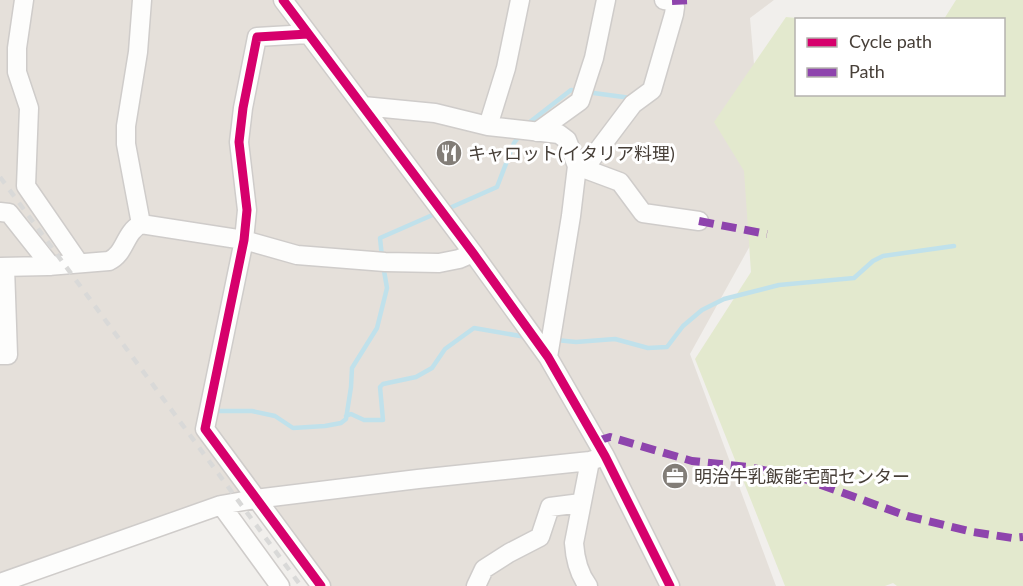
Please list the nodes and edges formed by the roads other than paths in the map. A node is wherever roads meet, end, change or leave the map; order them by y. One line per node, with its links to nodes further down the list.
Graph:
1 (24, 0): 17 (street)
2 (142, 0): 14 (street)
3 (283, 0): 7 (street)
4 (520, 0): 9 (street)
5 (606, 0): 10 (street)
6 (664, 0): 11 (street)
7 (308, 34): 8 (street); 15 (street)
8 (363, 106): 9 (street); 16 (street)
9 (488, 126): 10 (street)
10 (537, 132): 11 (street)
11 (581, 167): 13 (street); 21 (street)
12 (0, 212): 18 (street)
13 (699, 221)
14 (141, 224): 15 (street); 17 (street)
15 (244, 240): 16 (street); 23 (street)
16 (473, 253): 21 (street)
17 (80, 263): 18 (street)
18 (51, 266): 19 (street)
19 (3, 267): 20 (street)
20 (0, 355)
21 (548, 357): 22 (street)
22 (598, 459): 23 (street); 24 (street); 31 (street)
23 (255, 499): 25 (street); 28 (street)
24 (581, 503): 29 (street); 30 (street)
25 (221, 505): 26 (street); 27 (street)
26 (0, 584)
27 (280, 586)
28 (321, 586)
29 (476, 586)
30 (588, 586)
31 (670, 586)

